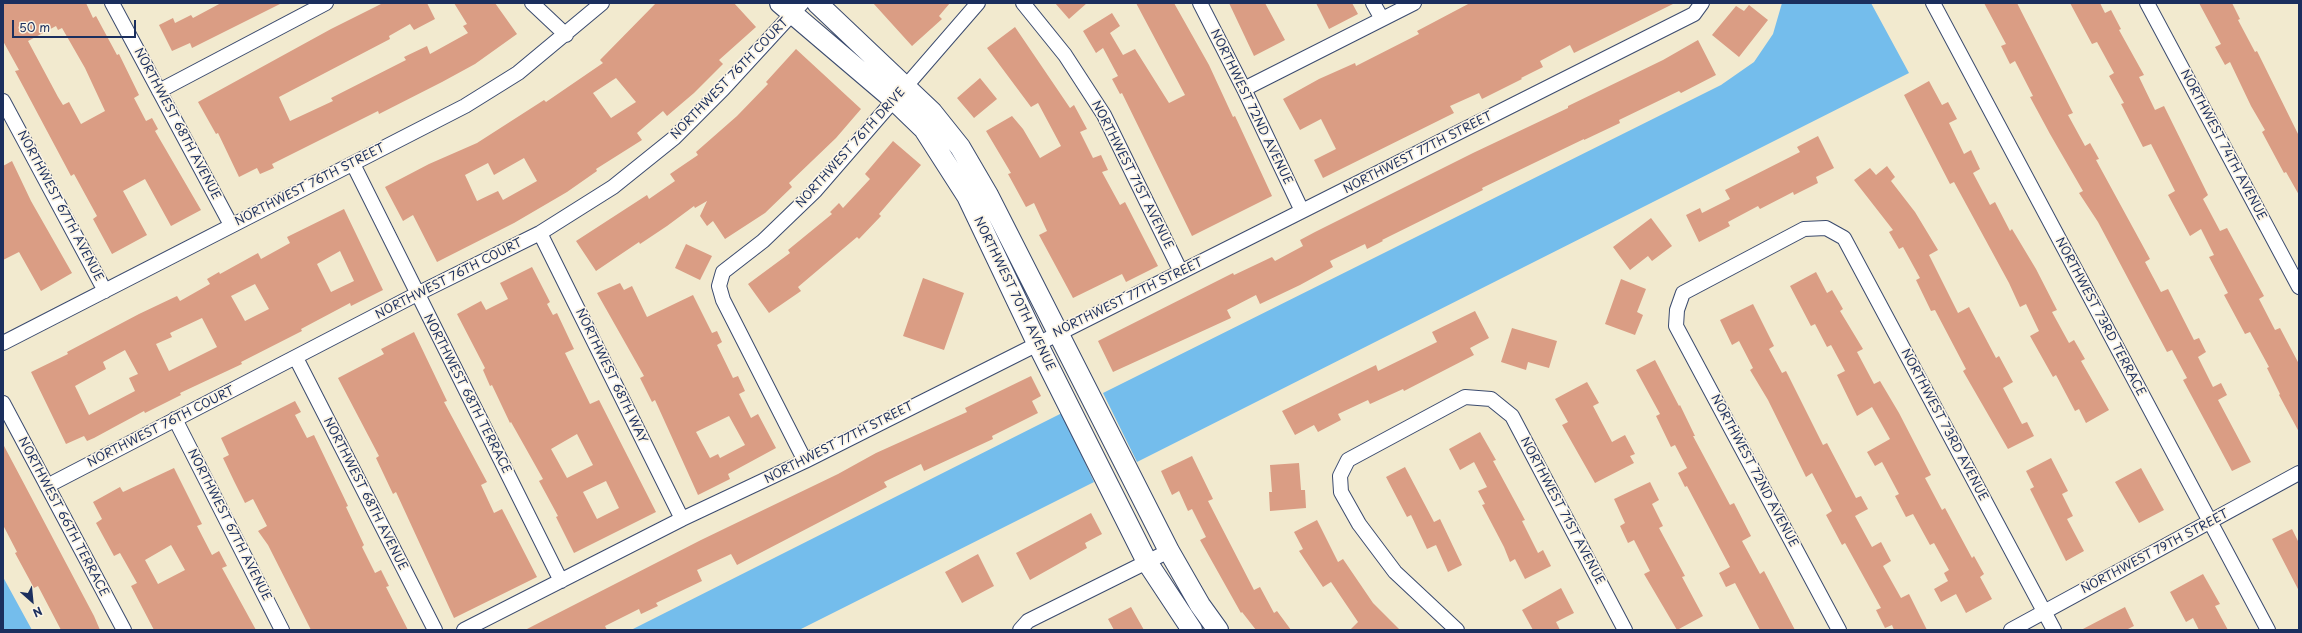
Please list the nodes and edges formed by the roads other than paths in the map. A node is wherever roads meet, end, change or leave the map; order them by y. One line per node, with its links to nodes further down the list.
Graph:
1 (112, 3): 18 (street, NORTHWEST 68TH AVENUE)
2 (326, 3): 18 (street)
3 (532, 3): 16 (street)
4 (602, 3): 16 (street, NORTHWEST 76TH STREET)
5 (817, 3): 19 (street, NORTHWEST 70TH AVENUE)
6 (978, 3): 19 (street, NORTHWEST 76TH DRIVE)
7 (1024, 3): 26 (street, NORTHWEST 71ST AVENUE)
8 (1200, 3): 17 (street, NORTHWEST 72ND AVENUE)
9 (1373, 3): 15 (street)
10 (1414, 3): 15 (street)
11 (1702, 3): 22 (street, NORTHWEST 77TH STREET)
12 (1933, 3): 40 (street, NORTHWEST 73RD TERRACE)
13 (2147, 3): 27 (street, NORTHWEST 74TH AVENUE)
14 (791, 7): 19 (street, NORTHWEST 70TH AVENUE); 25 (street, NORTHWEST 76TH COURT)
15 (1382, 20): 17 (street)
16 (566, 35): 21 (street, NORTHWEST 76TH STREET)
17 (1244, 89): 22 (street, NORTHWEST 72ND AVENUE)
18 (159, 91): 23 (street, NORTHWEST 68TH AVENUE)
19 (899, 94): 30 (street, NORTHWEST 70TH AVENUE); 32 (street, NORTHWEST 70TH AVENUE); 36 (street, NORTHWEST 76TH DRIVE)
20 (3, 101): 28 (street, NORTHWEST 67TH AVENUE)
21 (354, 164): 23 (street, NORTHWEST 76TH STREET); 29 (street, NORTHWEST 68TH TERRACE)
22 (1302, 211): 26 (street, NORTHWEST 77TH STREET)
23 (231, 225): 28 (street, NORTHWEST 76TH STREET)
24 (1826, 228): 44 (street, NORTHWEST 73RD AVENUE); 54 (street, NORTHWEST 72ND AVENUE)
25 (540, 233): 29 (street, NORTHWEST 76TH COURT); 39 (street, NORTHWEST 68TH WAY)
26 (1181, 272): 30 (street, NORTHWEST 77TH STREET)
27 (2299, 287)
28 (105, 290): 31 (street, NORTHWEST 76TH STREET)
29 (417, 294): 33 (street, NORTHWEST 76TH COURT); 43 (street, NORTHWEST 68TH TERRACE)
30 (1057, 334): 32 (street, NORTHWEST 77TH STREET); 41 (street, NORTHWEST 70TH AVENUE)
31 (3, 343)
32 (1037, 343): 36 (street, NORTHWEST 77TH STREET); 42 (street, NORTHWEST 70TH AVENUE)
33 (296, 358): 35 (street, NORTHWEST 76TH COURT); 47 (street, NORTHWEST 68TH AVENUE)
34 (3, 403): 38 (street, NORTHWEST 66TH TERRACE)
35 (175, 419): 38 (street, NORTHWEST 76TH COURT); 46 (street, NORTHWEST 67TH AVENUE)
36 (806, 461): 39 (street, NORTHWEST 77TH STREET)
37 (2299, 473): 40 (street, NORTHWEST 79TH STREET)
38 (47, 486): 45 (street, NORTHWEST 66TH TERRACE)
39 (682, 519): 43 (street, NORTHWEST 77TH STREET)
40 (2210, 523): 44 (street, NORTHWEST 79TH STREET); 57 (street, NORTHWEST 73RD TERRACE)
41 (1169, 551): 42 (street); 51 (street, NORTHWEST 70TH AVENUE)
42 (1147, 562): 49 (street); 50 (street, NORTHWEST 70TH AVENUE)
43 (561, 580): 48 (street, NORTHWEST 77TH STREET)
44 (2044, 612): 55 (street, NORTHWEST 79TH STREET); 56 (street, NORTHWEST 73RD AVENUE)
45 (124, 630)
46 (282, 630)
47 (435, 630)
48 (464, 630)
49 (1020, 630)
50 (1192, 630)
51 (1218, 630)
52 (1457, 630): 53 (street, NORTHWEST 71ST AVENUE)
53 (1625, 630)
54 (1839, 630)
55 (2011, 630)
56 (2054, 630)
57 (2268, 630)

